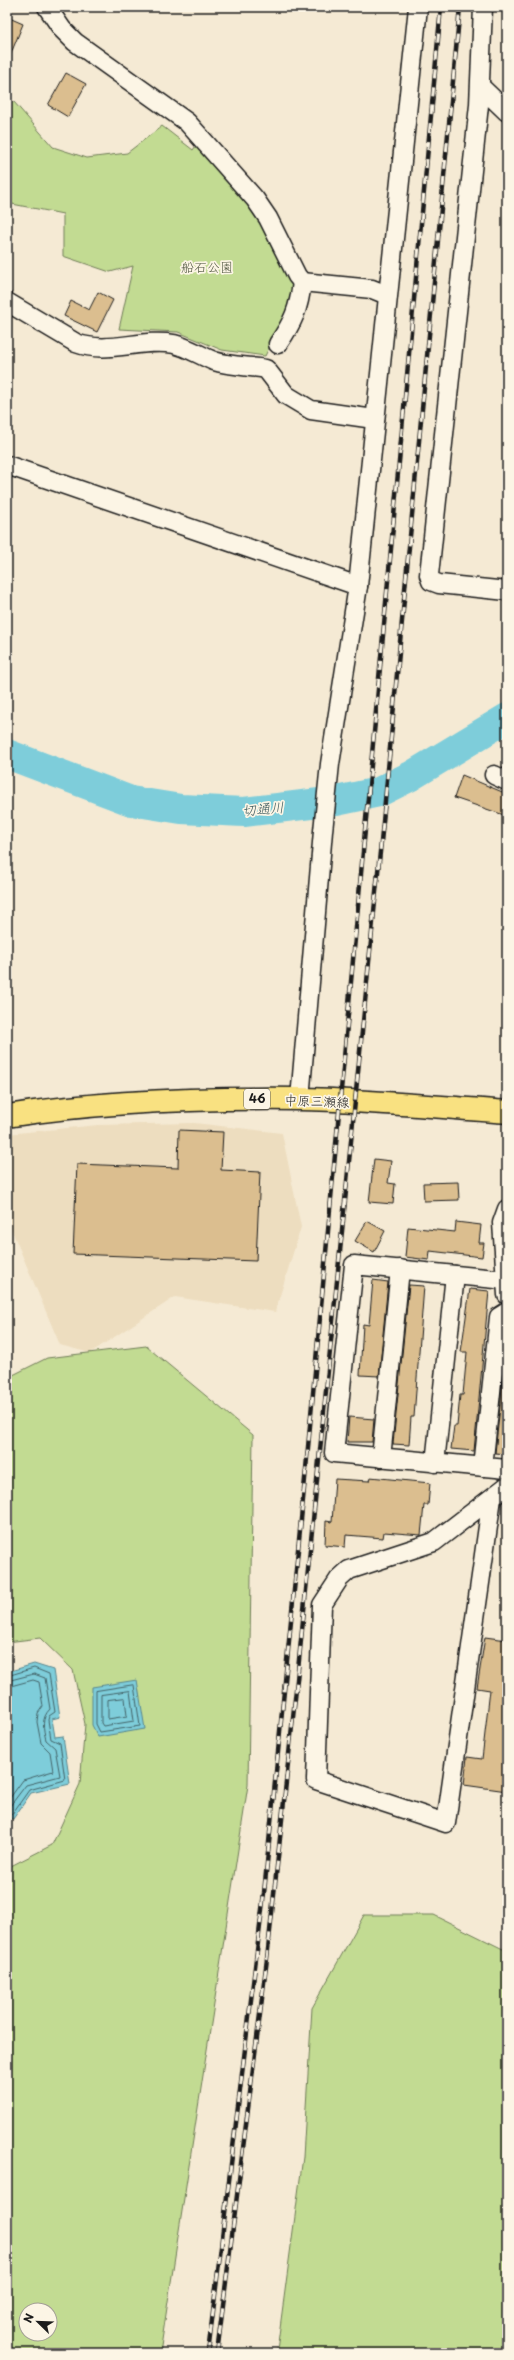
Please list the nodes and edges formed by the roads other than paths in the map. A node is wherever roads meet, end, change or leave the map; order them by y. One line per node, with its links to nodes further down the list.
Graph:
1 (47, 7): 6 (street)
2 (418, 7): 7 (street)
3 (483, 7): 4 (street)
4 (481, 87): 5 (street); 13 (street)
5 (507, 112)
6 (302, 282): 7 (street); 9 (street)
7 (387, 295): 10 (street)
8 (8, 306): 10 (street)
9 (278, 344)
10 (374, 419): 12 (street)
11 (7, 465): 12 (street)
12 (358, 586): 14 (street)
13 (507, 591)
14 (300, 1099): 15 (main road, 中原三瀬線 / 46); 16 (main road, 中原三瀬線 / 46)
15 (507, 1112)
16 (7, 1116)
17 (507, 1209): 20 (street)
18 (400, 1270): 19 (street); 22 (street); 22 (street)
19 (455, 1275): 20 (street); 23 (street)
20 (506, 1288)
21 (507, 1312): 24 (street)
22 (380, 1458): 23 (street)
23 (435, 1463): 24 (street)
24 (483, 1467): 25 (street)
25 (507, 1470)
26 (507, 1486): 27 (street)
27 (492, 1498): 27 (street)

